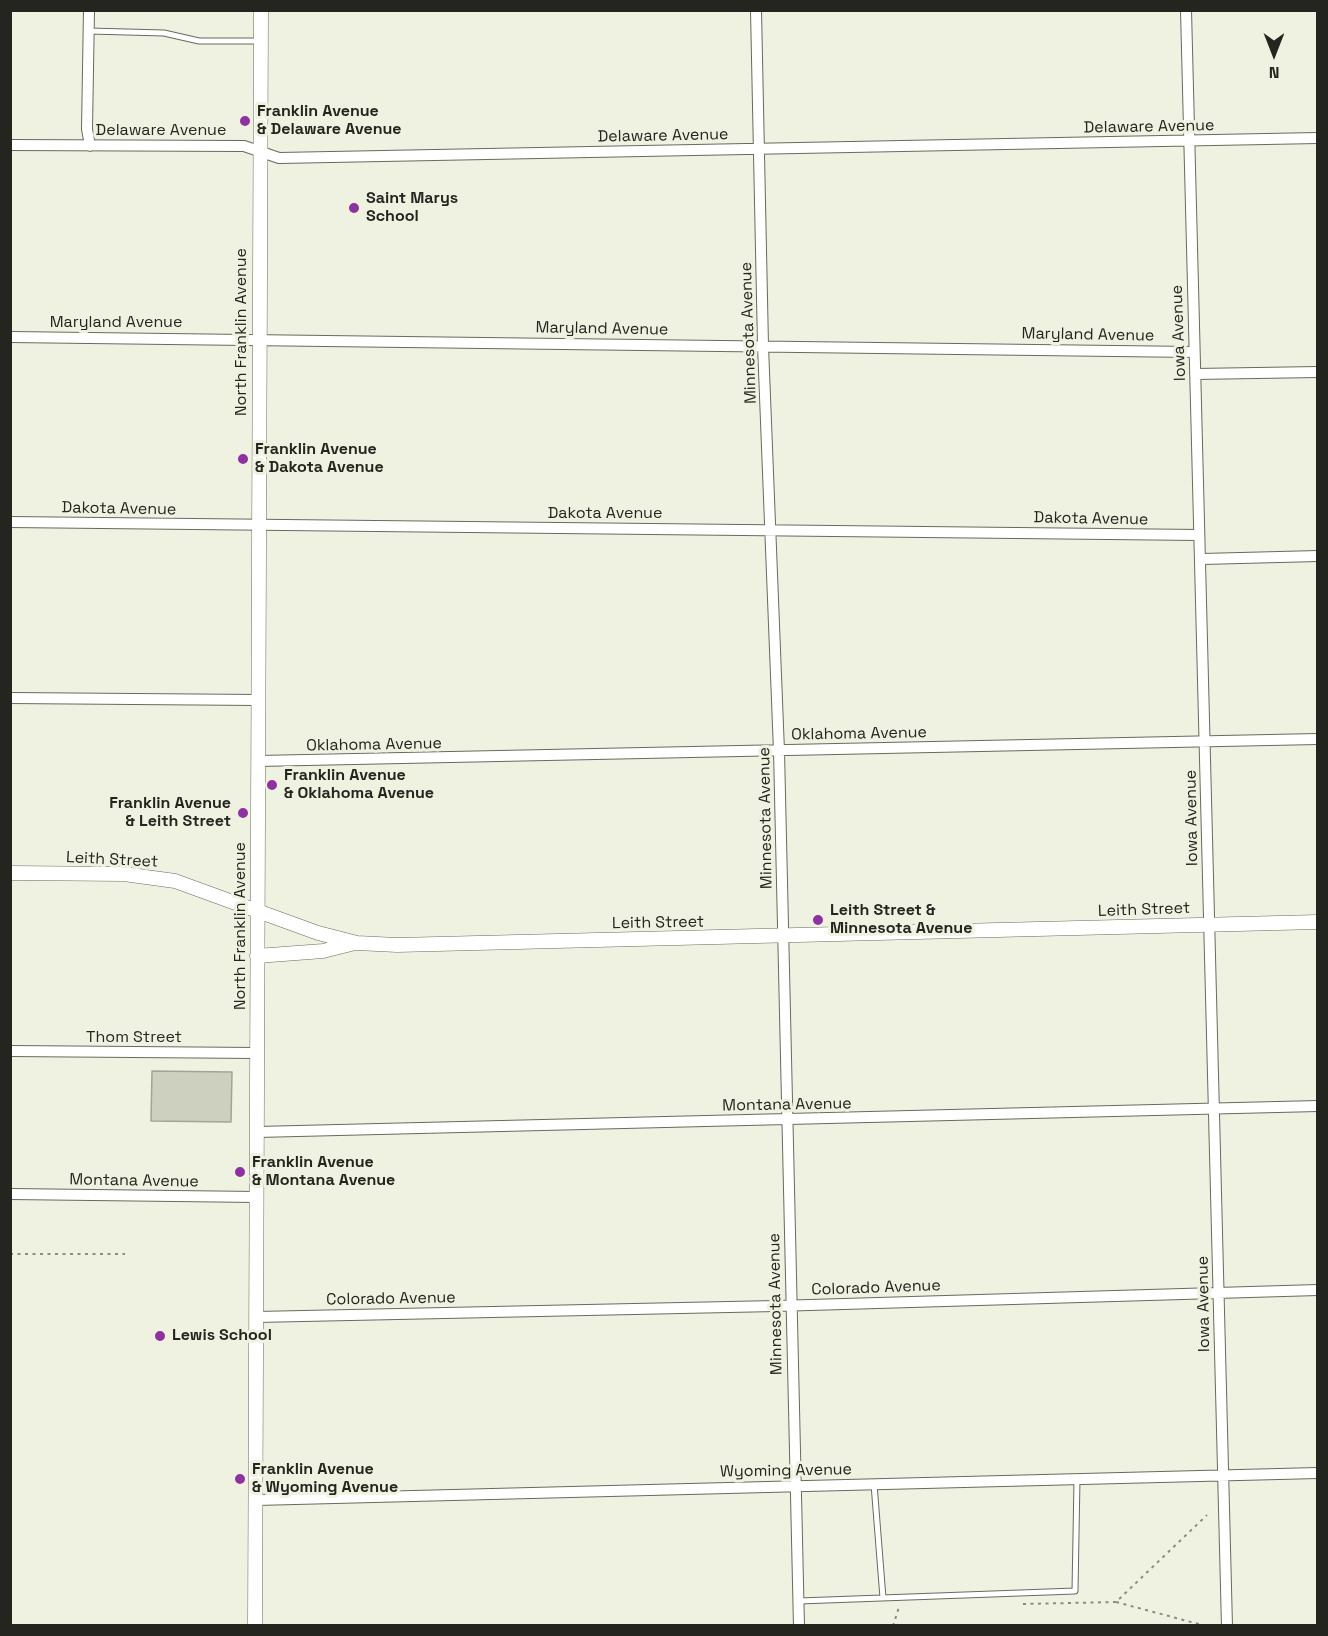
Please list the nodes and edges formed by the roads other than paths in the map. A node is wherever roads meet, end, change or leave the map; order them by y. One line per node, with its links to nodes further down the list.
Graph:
1 (89, 10): 5 (street)
2 (261, 10): 6 (street, North Franklin Avenue)
3 (756, 10): 11 (street, Minnesota Avenue)
4 (1186, 10): 8 (street, Iowa Avenue)
5 (89, 31): 6 (lane); 10 (street)
6 (260, 41): 12 (street, North Franklin Avenue)
7 (1317, 138): 8 (street, Delaware Avenue)
8 (1189, 142): 11 (street, Delaware Avenue); 16 (street, Iowa Avenue)
9 (10, 145): 10 (street, Delaware Avenue)
10 (90, 146): 12 (street, Delaware Avenue)
11 (759, 149): 12 (street, Delaware Avenue); 15 (street, Minnesota Avenue)
12 (260, 152): 14 (street, North Franklin Avenue)
13 (10, 337): 14 (street, Maryland Avenue)
14 (259, 339): 15 (street, Maryland Avenue); 20 (street, North Franklin Avenue)
15 (763, 346): 16 (street, Maryland Avenue); 21 (street, Minnesota Avenue)
16 (1194, 351): 18 (street, Iowa Avenue)
17 (1317, 372): 18 (street)
18 (1195, 374): 22 (street, Iowa Avenue)
19 (10, 522): 20 (street, Dakota Avenue)
20 (260, 526): 21 (street, Dakota Avenue); 26 (street, North Franklin Avenue)
21 (772, 531): 22 (street, Dakota Avenue); 29 (street, Minnesota Avenue)
22 (1199, 535): 24 (street, Iowa Avenue)
23 (1317, 556): 24 (street)
24 (1202, 559): 28 (street, Iowa Avenue)
25 (10, 698): 26 (street)
26 (258, 700): 30 (street, North Franklin Avenue)
27 (1317, 739): 28 (street, Oklahoma Avenue)
28 (1205, 743): 29 (street, Oklahoma Avenue); 34 (street, Iowa Avenue)
29 (779, 751): 30 (street, Oklahoma Avenue); 35 (street, Minnesota Avenue)
30 (258, 761): 32 (street, North Franklin Avenue)
31 (10, 873): 32 (street, Leith Street)
32 (258, 909): 36 (street, Leith Street); 37 (street, North Franklin Avenue)
33 (1317, 922): 34 (street, Leith Street)
34 (1208, 925): 35 (street, Leith Street); 41 (street, Iowa Avenue)
35 (783, 937): 36 (street, Leith Street); 42 (street, Minnesota Avenue)
36 (357, 943): 37 (street)
37 (257, 956): 39 (street, North Franklin Avenue)
38 (10, 1051): 39 (street, Thom Street)
39 (257, 1053): 43 (street, North Franklin Avenue)
40 (1317, 1106): 41 (street, Montana Avenue)
41 (1213, 1109): 42 (street, Montana Avenue); 47 (street, Iowa Avenue)
42 (787, 1120): 43 (street, Montana Avenue); 48 (street, Minnesota Avenue)
43 (257, 1132): 45 (street, North Franklin Avenue)
44 (10, 1194): 45 (street, Montana Avenue)
45 (257, 1197): 49 (street, North Franklin Avenue)
46 (1317, 1290): 47 (street, Colorado Avenue)
47 (1218, 1292): 48 (street, Colorado Avenue); 51 (street, Iowa Avenue)
48 (791, 1305): 49 (street, Colorado Avenue); 54 (street, Minnesota Avenue)
49 (256, 1317): 55 (street, North Franklin Avenue)
50 (1317, 1473): 51 (street, Wyoming Avenue)
51 (1223, 1475): 52 (street, Wyoming Avenue); 60 (street, Iowa Avenue)
52 (1077, 1479): 53 (street, Wyoming Avenue); 56 (lane)
53 (874, 1484): 54 (street, Wyoming Avenue); 56 (lane)
54 (795, 1485): 55 (street, Wyoming Avenue); 57 (street, Minnesota Avenue)
55 (255, 1500): 58 (street, North Franklin Avenue)
56 (883, 1598): 57 (lane)
57 (799, 1601): 59 (street, Minnesota Avenue)
58 (255, 1626)
59 (799, 1626)
60 (1227, 1626)

